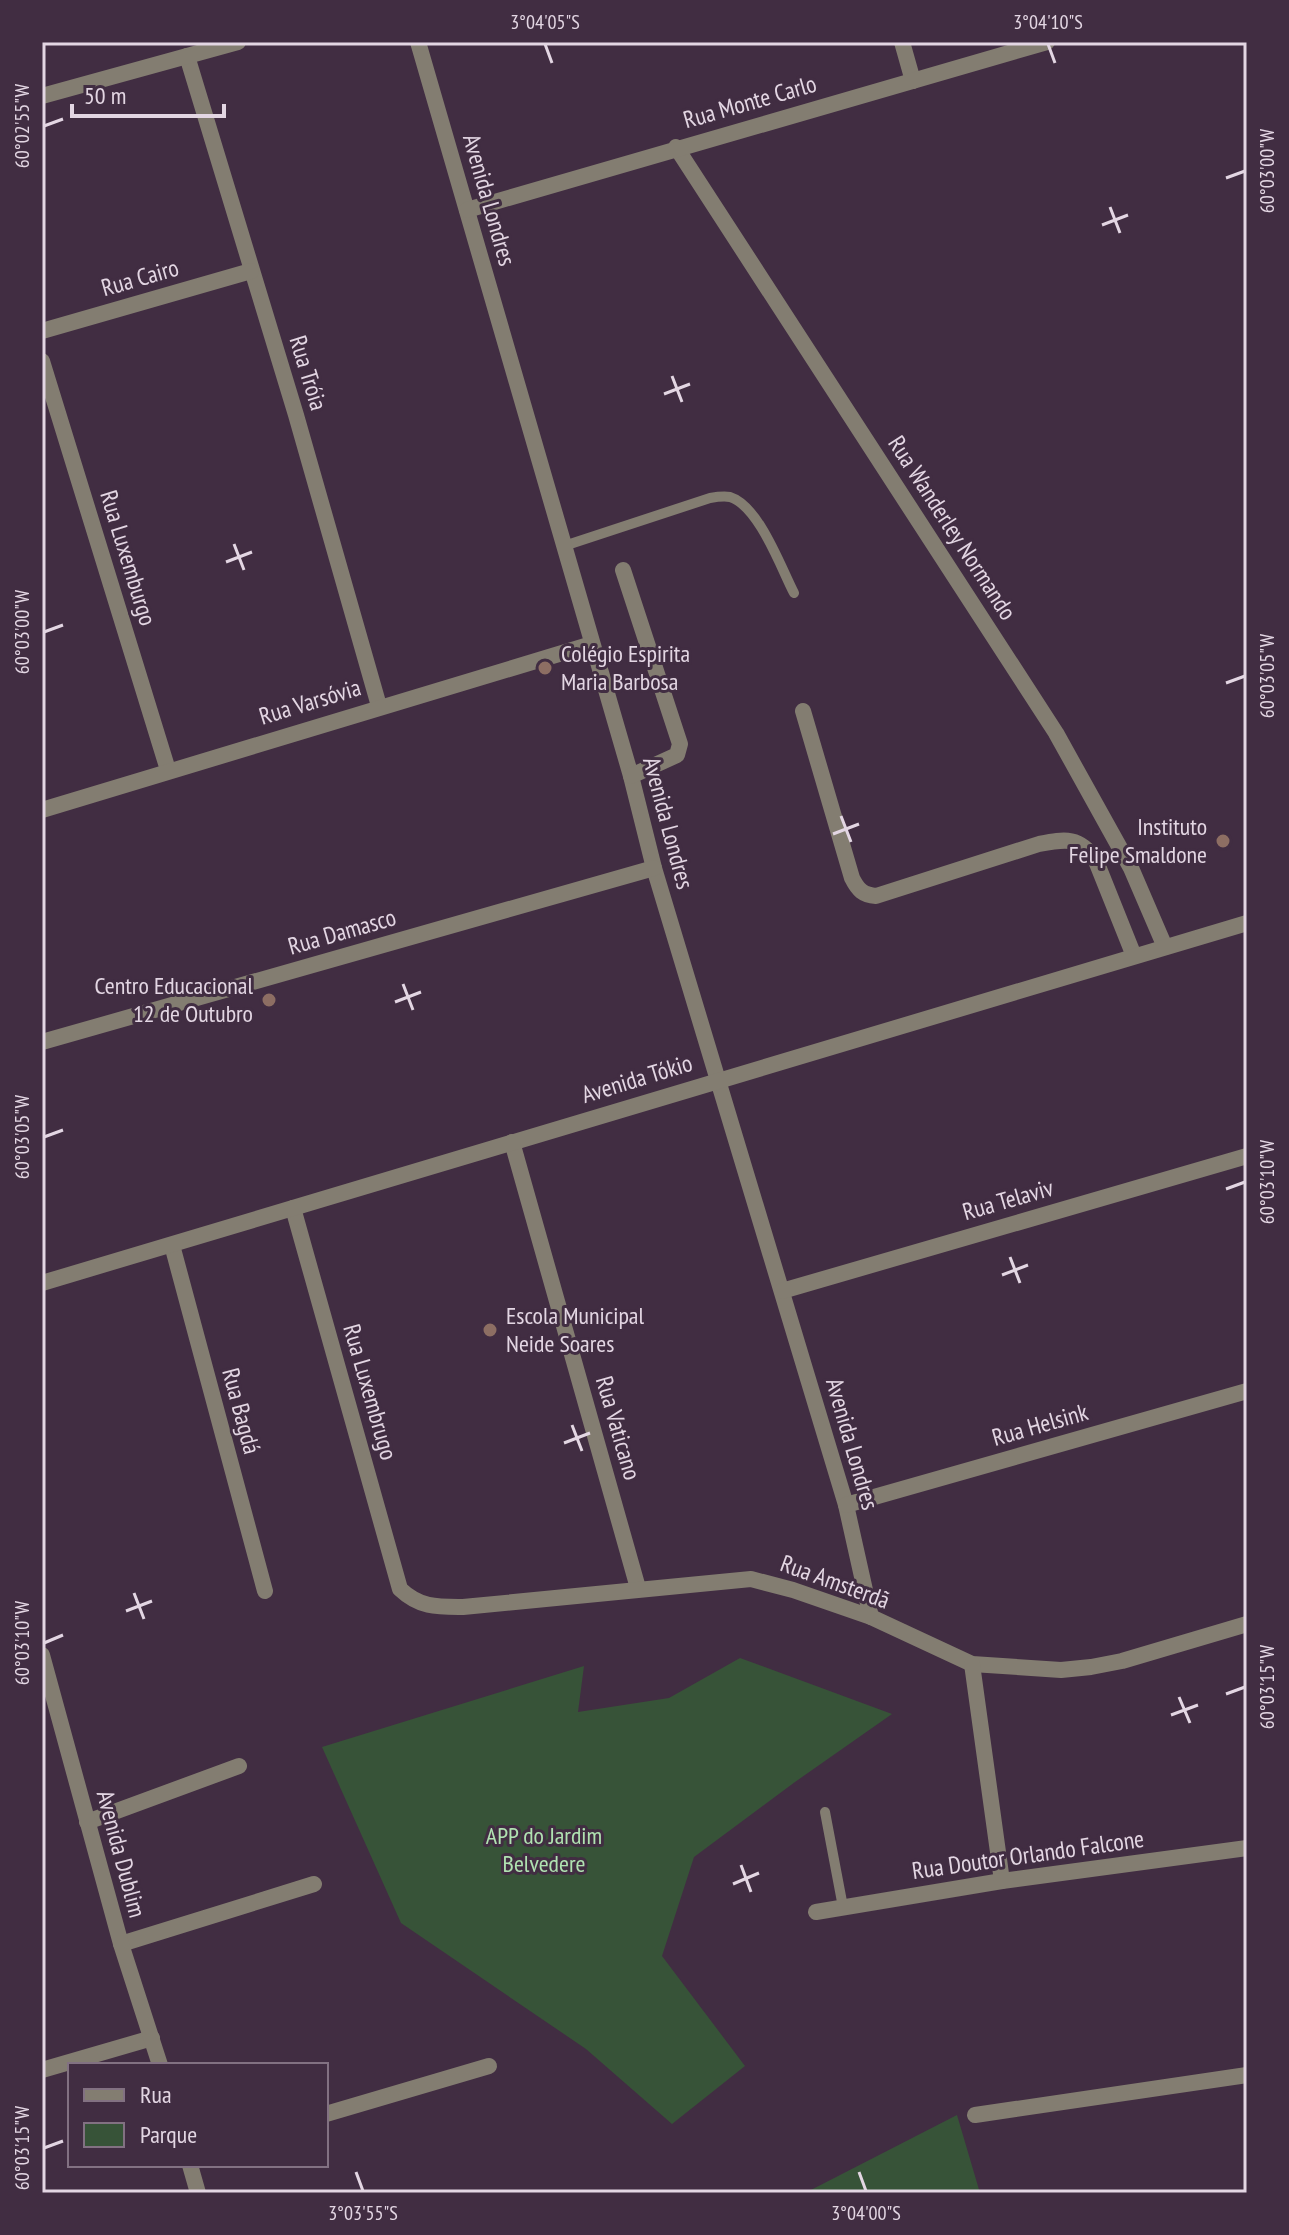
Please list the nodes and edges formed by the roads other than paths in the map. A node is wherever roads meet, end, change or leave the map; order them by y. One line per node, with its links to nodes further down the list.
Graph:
1 (418, 42): 9 (street, Avenida Londres)
2 (902, 42): 6 (street)
3 (1047, 42): 6 (street, Rua Monte Carlo)
4 (227, 43): 5 (street)
5 (187, 56): 7 (street); 10 (street, Rua Tróia)
6 (913, 81): 8 (street, Rua Monte Carlo)
7 (42, 96)
8 (676, 147): 9 (street, Rua Monte Carlo); 24 (street, Rua Wanderley Normando)
9 (467, 210): 13 (street, Avenida Londres)
10 (251, 271): 11 (street, Rua Cairo); 17 (street, Rua Tróia)
11 (42, 331)
12 (42, 361): 19 (street, Rua Luxemburgo)
13 (564, 546): 15 (lane); 16 (street, Avenida Londres)
14 (623, 570): 20 (street)
15 (794, 593)
16 (592, 644): 17 (street, Rua Varsóvia); 20 (street, Avenida Londres)
17 (379, 706): 19 (street, Rua Varsóvia)
18 (803, 711): 25 (street)
19 (168, 770): 21 (street, Rua Varsóvia)
20 (631, 776): 22 (street, Avenida Londres)
21 (45, 805)
22 (654, 868): 26 (street, Rua Damasco); 27 (street, Avenida Londres)
23 (1247, 923): 24 (street, Avenida Tókio)
24 (1165, 947): 25 (street, Avenida Tókio)
25 (1134, 956): 27 (street, Avenida Tókio)
26 (42, 1042)
27 (719, 1080): 28 (street, Avenida Tókio); 33 (street, Avenida Londres)
28 (512, 1142): 30 (street, Avenida Tókio); 36 (street, Rua Vaticano)
29 (1247, 1156): 33 (street, Rua Telaviv)
30 (293, 1208): 31 (street, Avenida Tókio); 37 (street, Rua Luxembrugo)
31 (172, 1245): 32 (street, Avenida Tókio); 38 (street, Rua Bagdá)
32 (42, 1283)
33 (782, 1291): 35 (street, Avenida Londres)
34 (1247, 1391): 35 (street, Rua Helsink)
35 (846, 1505): 39 (street, Avenida Londres)
36 (638, 1588): 37 (street, Rua Amsterdã); 39 (street, Rua Amsterdã)
37 (400, 1589)
38 (265, 1591)
39 (871, 1617): 42 (street, Rua Amsterdã)
40 (1247, 1624): 42 (street, Rua Amsterdã)
41 (42, 1655): 45 (street, Avenida Dublim)
42 (972, 1664): 47 (street)
43 (239, 1766): 45 (street)
44 (825, 1812): 49 (lane)
45 (87, 1822): 51 (street, Avenida Dublim)
46 (1247, 1848): 47 (street, Rua Doutor Orlando Falcone)
47 (1002, 1881): 49 (street, Rua Doutor Orlando Falcone)
48 (314, 1884): 51 (street)
49 (843, 1907): 50 (street, Rua Doutor Orlando Falcone)
50 (816, 1912)
51 (121, 1944): 52 (street, Avenida Dublim)
52 (152, 2038): 53 (street, Avenida Dublim); 55 (street)
53 (159, 2063)
54 (489, 2066): 57 (street)
55 (42, 2070)
56 (1247, 2075): 58 (street)
57 (328, 2113)
58 (975, 2115)
59 (191, 2167): 60 (street)
60 (198, 2193)

